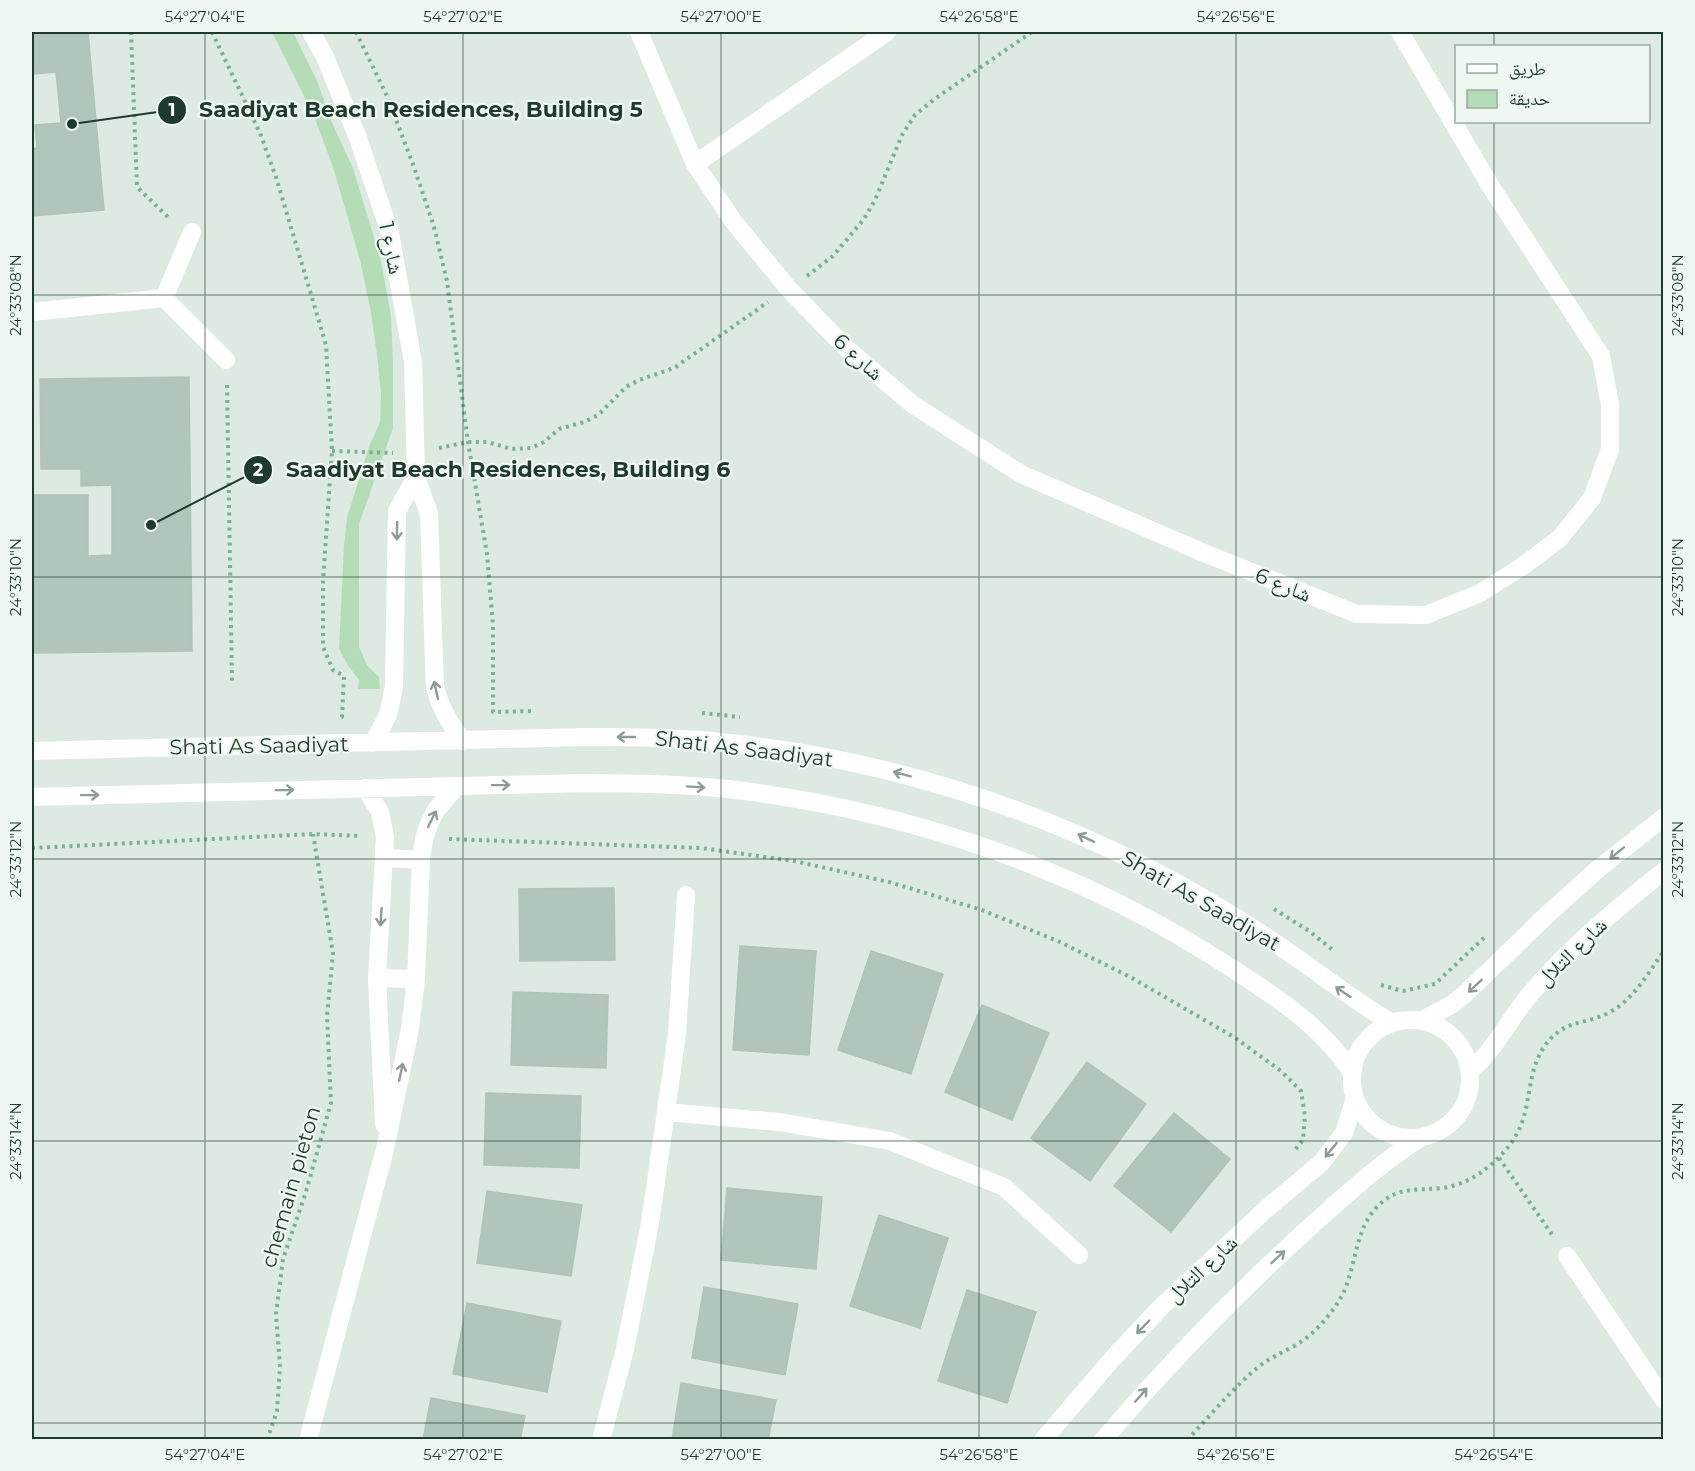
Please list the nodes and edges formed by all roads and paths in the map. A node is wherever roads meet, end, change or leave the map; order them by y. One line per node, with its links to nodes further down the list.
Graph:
1 (131, 32): 10 (path)
2 (212, 32): 16 (path)
3 (311, 32): 17 (street, شارع 1)
4 (356, 32): 15 (path)
5 (639, 32): 9 (street, شارع 6)
6 (887, 32): 9 (street)
7 (1032, 32): 11 (path)
8 (1400, 32): 11 (street, شارع 6)
9 (695, 164): 11 (street, شارع 6)
10 (192, 232): 12 (street)
11 (788, 288): 15 (path)
12 (164, 298): 13 (street); 14 (street)
13 (32, 312)
14 (226, 360): 19 (path)
15 (468, 442): 17 (path); 20 (path)
16 (332, 451): 17 (path); 22 (path)
17 (414, 453): 18 (street, شارع 1)
18 (416, 477): 24 (street, شارع 1, one-way to 18); 25 (street, one-way to 25)
19 (232, 681)
20 (537, 711)
21 (695, 713): 23 (path)
22 (333, 717)
23 (750, 719)
24 (463, 741): 25 (street, Shati As Saadiyat); 47 (street, Shati As Saadiyat, one-way to 24)
25 (373, 743): 26 (street, Shati As Saadiyat)
26 (32, 751)
27 (457, 786): 28 (street, Shati As Saadiyat); 33 (street, one-way to 27); 49 (street, Shati As Saadiyat, one-way to 49)
28 (365, 788): 29 (street, Shati As Saadiyat, one-way to 28); 32 (street)
29 (32, 796)
30 (1664, 817): 46 (street, one-way to 46)
31 (313, 834): 32 (path); 34 (path); 59 (path, chemain pieton)
32 (385, 837): 35 (street)
33 (424, 839): 36 (street); 54 (path)
34 (32, 848)
35 (385, 858): 36 (street); 43 (street, one-way to 43)
36 (421, 860): 44 (street)
37 (1664, 871): 48 (street, شارع التلال)
38 (686, 895): 51 (street)
39 (1270, 907): 42 (path)
40 (1490, 933): 45 (path)
41 (1664, 951): 55 (path)
42 (1337, 954)
43 (377, 978): 44 (street); 53 (street)
44 (417, 979): 53 (street, one-way to 44)
45 (1374, 984)
46 (1421, 1020): 47 (street); 48 (street)
47 (1392, 1023): 49 (street)
48 (1470, 1071): 52 (street)
49 (1352, 1072): 50 (street)
50 (1355, 1098): 52 (street); 62 (street, شارع التلال, one-way to 62)
51 (666, 1112): 56 (street); 61 (street)
52 (1422, 1137): 63 (street, شارع التلال, one-way to 52)
53 (385, 1149): 60 (street)
54 (1291, 1155)
55 (1499, 1158): 57 (path); 64 (path)
56 (1079, 1255)
57 (1567, 1256): 58 (street)
58 (1664, 1400)
59 (267, 1440)
60 (308, 1440)
61 (601, 1440)
62 (1043, 1440)
63 (1103, 1440)
64 (1187, 1440)

